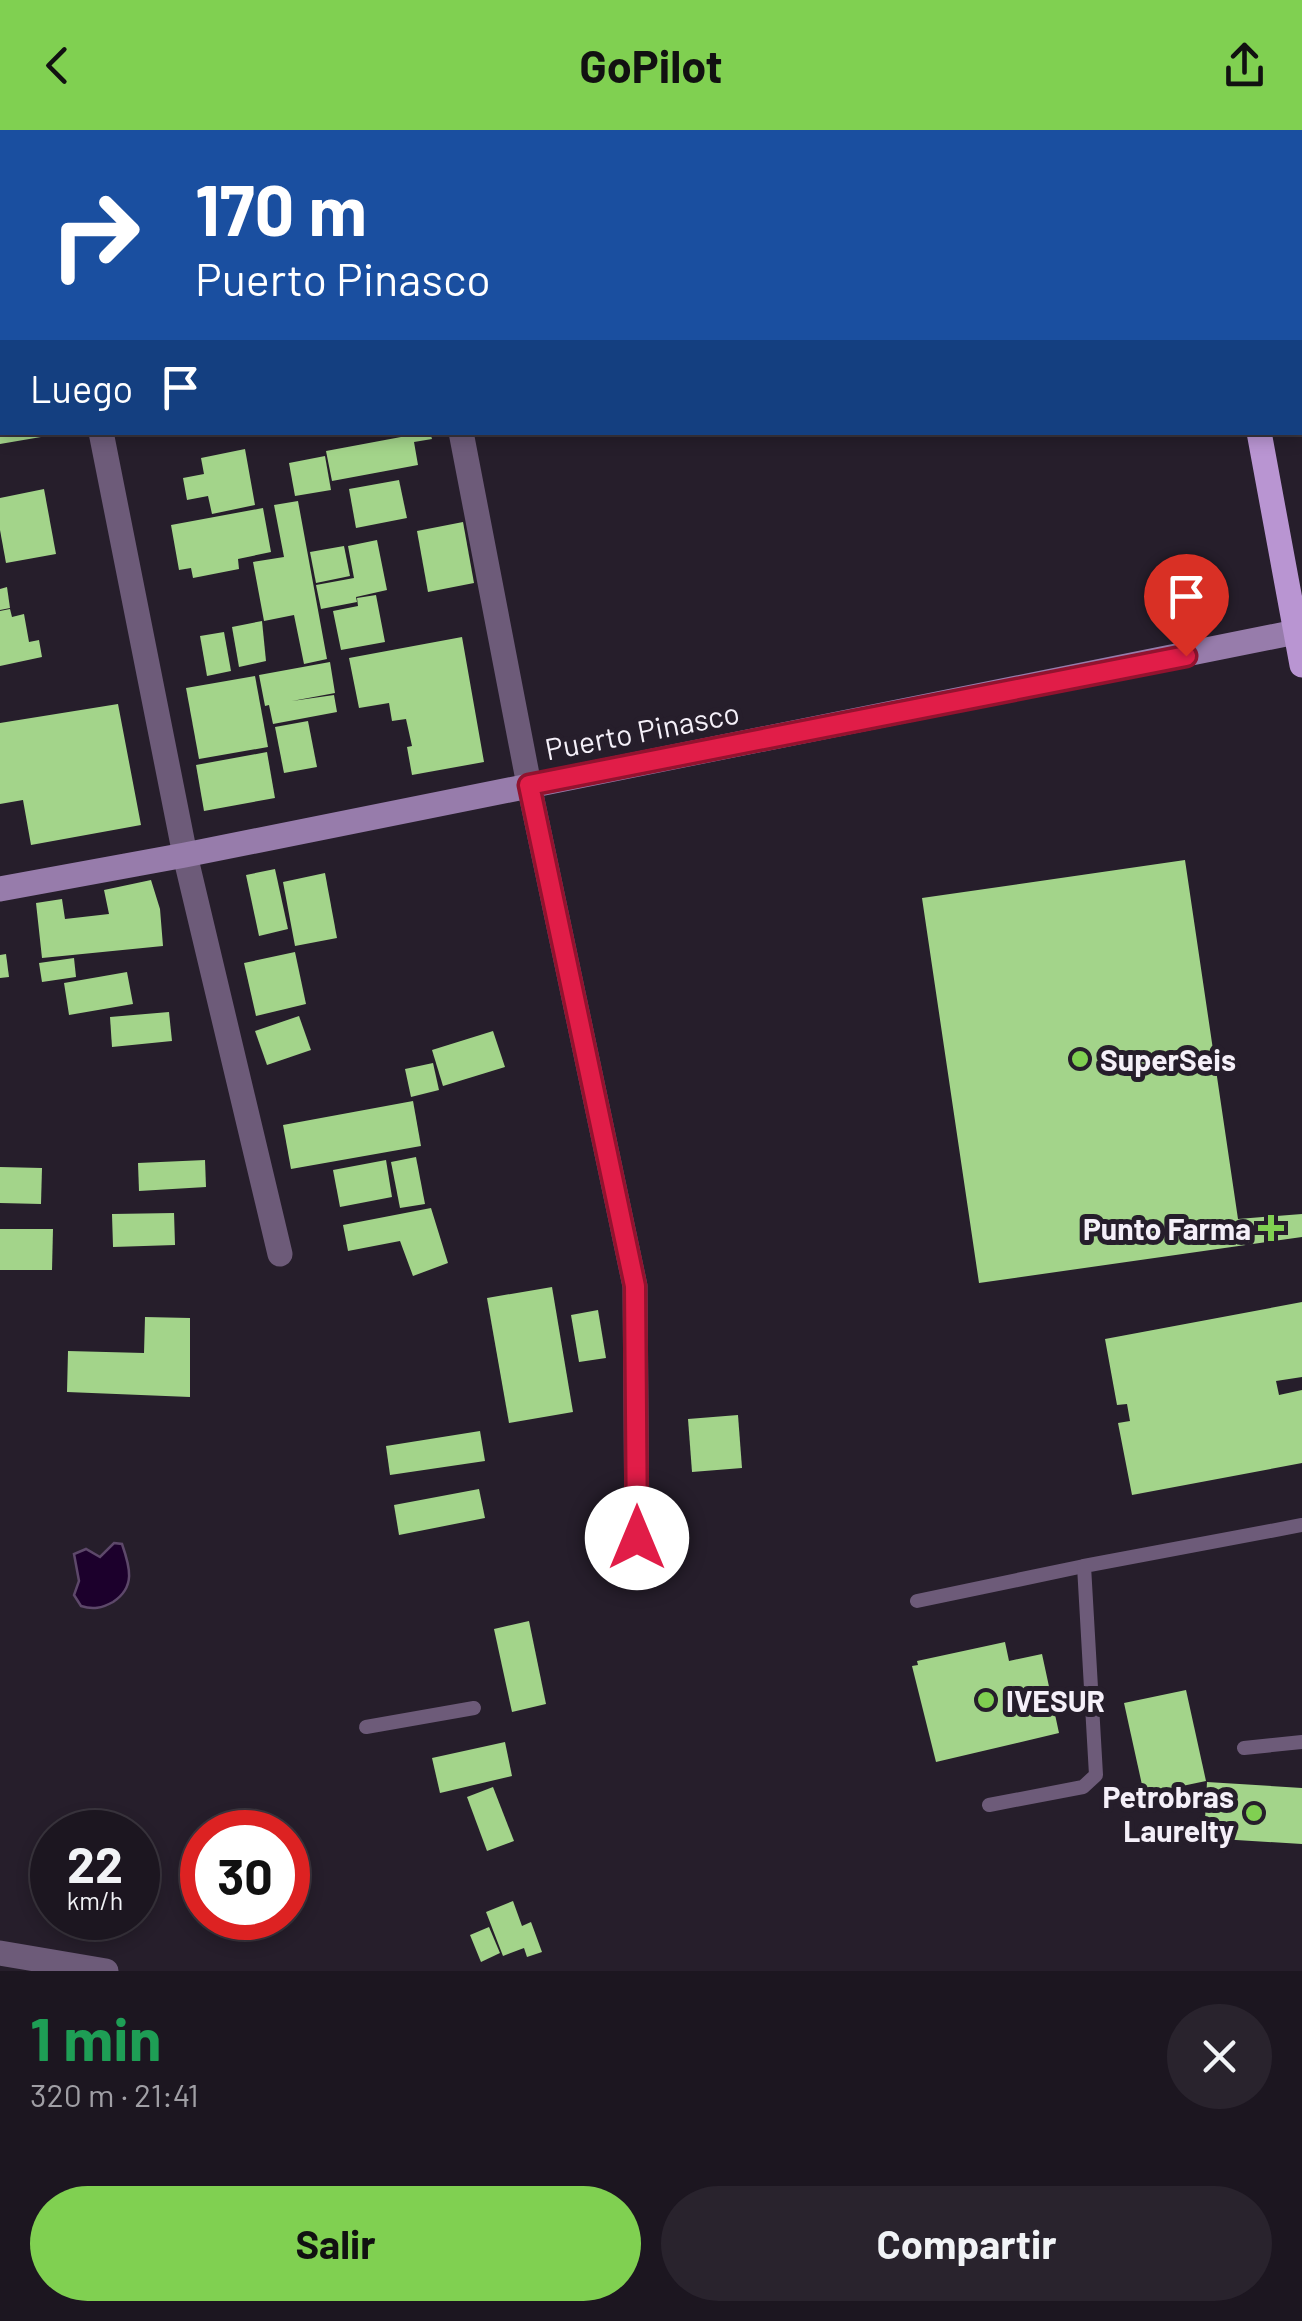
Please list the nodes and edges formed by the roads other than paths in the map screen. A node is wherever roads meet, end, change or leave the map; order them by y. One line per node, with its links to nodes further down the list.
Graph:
1 (102, 435): 7 (street)
2 (463, 435): 6 (street)
3 (1260, 435): 4 (main road)
4 (1296, 632): 5 (main road); 6 (street, Puerto Pinasco)
5 (1302, 665)
6 (529, 785): 7 (street, Puerto Pinasco); 11 (street)
7 (185, 855): 8 (street, Puerto Pinasco); 9 (street)
8 (0, 889)
9 (280, 1254)
10 (1302, 1525): 12 (lane)
11 (637, 1538)
12 (1084, 1566): 13 (lane); 18 (lane)
13 (916, 1601)
14 (474, 1708): 15 (lane)
15 (366, 1727)
16 (1302, 1742): 17 (lane)
17 (1244, 1748)
18 (990, 1805)
19 (0, 1953): 20 (street)
20 (106, 1971)

